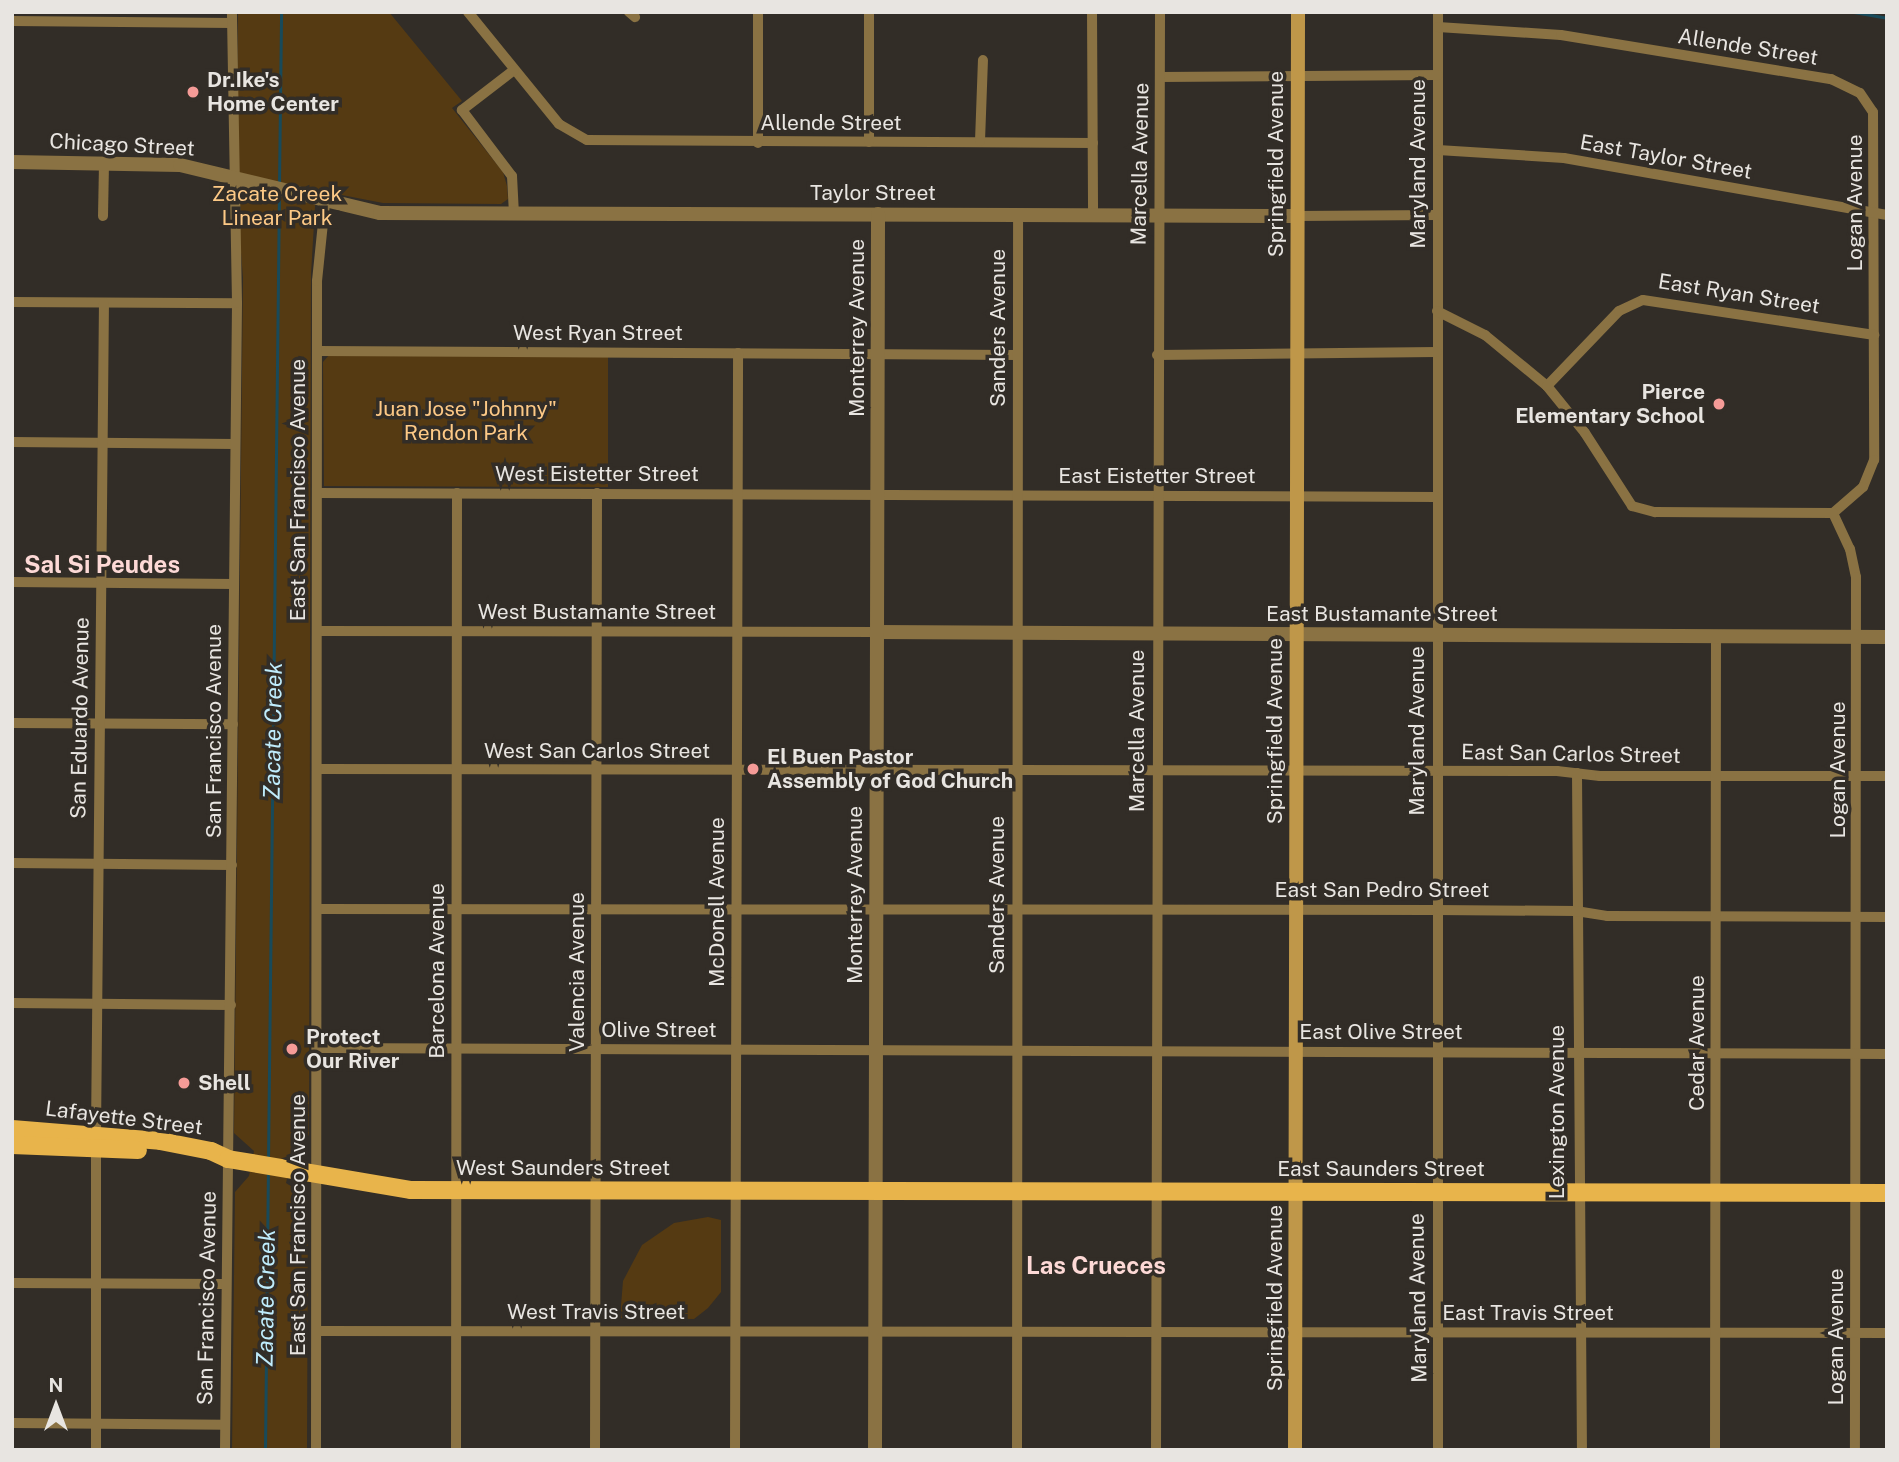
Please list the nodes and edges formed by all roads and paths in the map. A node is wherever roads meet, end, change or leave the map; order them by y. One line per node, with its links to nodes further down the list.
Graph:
1 (468, 12): 13 (street)
2 (758, 12): 20 (street)
3 (869, 12): 19 (street)
4 (1093, 12): 21 (street)
5 (1160, 12): 16 (street, Marcella Avenue)
6 (1298, 12): 14 (main road, Springfield Avenue)
7 (1438, 12): 11 (street, Maryland Avenue)
8 (104, 17): 9 (street); 10 (street)
9 (232, 18): 25 (street, San Francisco Avenue)
10 (12, 21)
11 (1438, 27): 15 (street, Maryland Avenue); 17 (street, Allende Street)
12 (983, 60): 18 (street)
13 (514, 70): 20 (street, Allende Street); 28 (street)
14 (1298, 75): 15 (street); 16 (street); 37 (main road, Springfield Avenue)
15 (1438, 75): 22 (street, Maryland Avenue)
16 (1160, 77): 33 (street, Marcella Avenue)
17 (1873, 112): 29 (street, Logan Avenue)
18 (980, 141): 19 (street, Allende Street); 21 (street, Allende Street)
19 (869, 142): 20 (street, Allende Street)
20 (758, 143)
21 (1093, 143): 32 (street)
22 (1438, 150): 29 (street, East Taylor Street); 34 (street, Maryland Avenue)
23 (12, 162): 24 (street, Chicago Street)
24 (104, 163): 25 (street, Chicago Street); 36 (street)
25 (239, 178): 26 (street, Chicago Street); 40 (street, San Francisco Avenue)
26 (311, 198): 27 (street, Taylor Street)
27 (325, 203): 28 (street, Taylor Street); 43 (street, East San Francisco Avenue)
28 (514, 213): 30 (street, Taylor Street)
29 (1874, 213): 35 (street, East Taylor Street); 42 (street, Logan Avenue)
30 (878, 214): 31 (street, Taylor Street); 46 (street, Monterrey Avenue)
31 (1018, 214): 32 (street, Taylor Street); 47 (street, Sanders Avenue)
32 (1093, 215): 33 (street, Taylor Street)
33 (1158, 215): 37 (street, Taylor Street); 48 (street, Marcella Avenue)
34 (1437, 215): 37 (street, Taylor Street); 41 (street, Maryland Avenue)
35 (1887, 215)
36 (103, 216)
37 (1297, 216): 49 (main road, Springfield Avenue)
38 (12, 302): 39 (street)
39 (104, 303): 40 (street); 52 (street, San Eduardo Avenue)
40 (237, 303): 53 (street, San Francisco Avenue)
41 (1437, 311): 44 (street, Maryland Avenue); 50 (street)
42 (1874, 335): 50 (street, East Ryan Street); 63 (street, Logan Avenue)
43 (318, 351): 45 (street, West Ryan Street); 54 (street, East San Francisco Avenue)
44 (1437, 352): 49 (street); 62 (street, Maryland Avenue)
45 (738, 353): 46 (street, West Ryan Street); 57 (street, McDonell Avenue)
46 (878, 354): 47 (street); 58 (street, Monterrey Avenue)
47 (1017, 355): 59 (street, Sanders Avenue)
48 (1157, 355): 49 (street); 60 (street, Marcella Avenue)
49 (1297, 356): 61 (main road, Springfield Avenue)
50 (1547, 386): 63 (street)
51 (12, 442): 52 (street)
52 (102, 443): 53 (street); 65 (street, San Eduardo Avenue)
53 (235, 444): 66 (street, San Francisco Avenue)
54 (317, 493): 55 (street, West Eistetter Street); 67 (street, East San Francisco Avenue)
55 (457, 493): 56 (street, West Eistetter Street); 68 (street, Barcelona Avenue)
56 (597, 494): 57 (street, West Eistetter Street); 69 (street, Valencia Avenue)
57 (737, 494): 58 (street, West Eistetter Street); 70 (street, McDonell Avenue)
58 (877, 494): 59 (street, East Eistetter Street); 71 (street, Monterrey Avenue)
59 (1017, 495): 60 (street, East Eistetter Street); 72 (street, Sanders Avenue)
60 (1157, 495): 61 (street, East Eistetter Street); 73 (street, Marcella Avenue)
61 (1296, 495): 62 (street, East Eistetter Street); 74 (main road, Springfield Avenue)
62 (1437, 497): 75 (street, Maryland Avenue)
63 (1833, 513): 77 (street, Logan Avenue)
64 (12, 582): 65 (street)
65 (101, 583): 66 (street); 80 (street, San Eduardo Avenue)
66 (234, 584): 81 (street, San Francisco Avenue)
67 (317, 631): 68 (street, West Bustamante Street); 82 (street, East San Francisco Avenue)
68 (457, 632): 69 (street, West Bustamante Street); 83 (street, Barcelona Avenue)
69 (597, 632): 70 (street, West Bustamante Street); 84 (street, Valencia Avenue)
70 (737, 632): 71 (street, West Bustamante Street); 85 (street, McDonell Avenue)
71 (877, 632): 72 (street, East Bustamante Street); 86 (street, Monterrey Avenue)
72 (1017, 633): 73 (street, East Bustamante Street); 87 (street, Sanders Avenue)
73 (1157, 634): 74 (street, East Bustamante Street); 88 (street, Marcella Avenue)
74 (1297, 635): 75 (street, East Bustamante Street); 89 (main road, Springfield Avenue)
75 (1437, 636): 76 (street, East Bustamante Street); 90 (street, Maryland Avenue)
76 (1716, 636): 77 (street, East Bustamante Street); 92 (street, Cedar Avenue)
77 (1857, 637): 78 (street, East Bustamante Street); 93 (street, Logan Avenue)
78 (1887, 637)
79 (12, 723): 80 (street)
80 (100, 724): 81 (street); 96 (street, San Eduardo Avenue)
81 (233, 724): 97 (street, San Francisco Avenue)
82 (317, 769): 83 (street, West San Carlos Street); 98 (street, East San Francisco Avenue)
83 (457, 770): 84 (street, West San Carlos Street); 99 (street, Barcelona Avenue)
84 (597, 770): 85 (street, West San Carlos Street); 100 (street, Valencia Avenue)
85 (737, 771): 86 (street, West San Carlos Street); 103 (street, McDonell Avenue)
86 (877, 771): 87 (street, East San Carlos Street); 104 (street, Monterrey Avenue)
87 (1016, 771): 88 (street, East San Carlos Street); 105 (street, Sanders Avenue)
88 (1156, 771): 89 (street, East San Carlos Street); 101 (street, Marcella Avenue)
89 (1296, 771): 90 (street, East San Carlos Street); 102 (main road, Springfield Avenue)
90 (1436, 771): 91 (street, East San Carlos Street); 106 (street, Maryland Avenue)
91 (1577, 774): 92 (street, East San Carlos Street); 107 (street, Lexington Avenue)
92 (1716, 776): 93 (street, East San Carlos Street); 108 (street, Cedar Avenue)
93 (1857, 776): 94 (street, East San Carlos Street); 109 (street, Logan Avenue)
94 (1887, 776)
95 (12, 863): 96 (street)
96 (98, 864): 97 (street); 112 (street, San Eduardo Avenue)
97 (232, 865): 113 (street, San Francisco Avenue)
98 (317, 909): 99 (street, East San Pedro Street); 114 (street, East San Francisco Avenue)
99 (457, 909): 100 (street, East San Pedro Street); 115 (street, Barcelona Avenue)
100 (597, 909): 103 (street, East San Pedro Street); 116 (street, Valencia Avenue)
101 (1157, 909): 102 (street, East San Pedro Street); 105 (street, East San Pedro Street); 120 (street, Marcella Avenue)
102 (1297, 909): 106 (street, East San Pedro Street); 121 (main road, Springfield Avenue)
103 (736, 910): 104 (street, East San Pedro Street); 117 (street, McDonell Avenue)
104 (876, 910): 105 (street, East San Pedro Street); 118 (street, Monterrey Avenue)
105 (1016, 910): 119 (street, Sanders Avenue)
106 (1436, 910): 107 (street, East San Pedro Street); 122 (street, Maryland Avenue)
107 (1576, 911): 108 (street, East San Pedro Street); 123 (street, Lexington Avenue)
108 (1716, 916): 109 (street, East San Pedro Street); 124 (street, Cedar Avenue)
109 (1857, 917): 110 (street, East San Pedro Street); 125 (street, Logan Avenue)
110 (1887, 917)
111 (12, 1003): 112 (street)
112 (97, 1004): 113 (street); 128 (street, San Eduardo Avenue)
113 (231, 1005): 130 (street, San Francisco Avenue)
114 (317, 1048): 115 (street, Olive Street); 132 (street, East San Francisco Avenue)
115 (456, 1048): 116 (street, Olive Street); 133 (street, Barcelona Avenue)
116 (596, 1049): 117 (street, Olive Street); 134 (street, Valencia Avenue)
117 (736, 1049): 118 (street, Olive Street); 135 (street, McDonell Avenue)
118 (876, 1050): 119 (street, East Olive Street); 136 (street, Monterrey Avenue)
119 (1016, 1050): 120 (street, East Olive Street); 137 (street, Sanders Avenue)
120 (1156, 1050): 121 (street, East Olive Street); 138 (street, Marcella Avenue)
121 (1297, 1051): 122 (street, East Olive Street); 139 (main road, Springfield Avenue)
122 (1436, 1052): 123 (street, East Olive Street); 140 (street, Maryland Avenue)
123 (1576, 1053): 124 (street, East Olive Street); 141 (street, Lexington Avenue)
124 (1716, 1053): 125 (street, East Olive Street); 142 (street, Cedar Avenue)
125 (1857, 1054): 126 (street, East Olive Street); 143 (street, Logan Avenue)
126 (1887, 1054)
127 (12, 1129): 128 (main road, Lafayette Street)
128 (96, 1139): 129 (main road, Lafayette Street); 130 (main road, Lafayette Street); 146 (street, San Eduardo Avenue)
129 (12, 1145)
130 (228, 1159): 131 (main road, Lafayette Street); 147 (street, San Francisco Avenue)
131 (252, 1164): 132 (main road, West Saunders Street)
132 (318, 1175): 133 (main road, West Saunders Street); 149 (street, East San Francisco Avenue)
133 (457, 1191): 134 (main road, West Saunders Street); 150 (street, Barcelona Avenue)
134 (598, 1191): 135 (main road, West Saunders Street); 151 (street, Valencia Avenue)
135 (738, 1191): 136 (main road, West Saunders Street); 152 (street, McDonell Avenue)
136 (876, 1191): 137 (main road, East Saunders Street); 153 (street, Monterrey Avenue)
137 (1019, 1191): 138 (main road, East Saunders Street); 154 (street, Sanders Avenue)
138 (1157, 1192): 139 (main road, East Saunders Street); 155 (street, Marcella Avenue)
139 (1297, 1192): 140 (main road, East Saunders Street); 148 (main road, Springfield Avenue)
140 (1436, 1192): 141 (main road, East Saunders Street); 156 (street, Maryland Avenue)
141 (1576, 1192): 142 (main road, East Saunders Street); 157 (street, Lexington Avenue)
142 (1716, 1192): 143 (main road, East Saunders Street); 158 (street, Cedar Avenue)
143 (1856, 1193): 144 (main road, East Saunders Street); 159 (street, Logan Avenue)
144 (1887, 1193)
145 (12, 1283): 146 (street)
146 (95, 1283): 147 (street); 162 (street, San Eduardo Avenue)
147 (226, 1284): 163 (street, San Francisco Avenue)
148 (1295, 1330): 155 (street, East Travis Street); 156 (street, East Travis Street); 173 (main road, Springfield Avenue)
149 (317, 1331): 150 (street, West Travis Street); 166 (street, East San Francisco Avenue)
150 (456, 1331): 151 (street, West Travis Street); 167 (street, Barcelona Avenue)
151 (596, 1331): 152 (street, West Travis Street); 168 (street, Valencia Avenue)
152 (736, 1331): 153 (street, West Travis Street); 169 (street, McDonell Avenue)
153 (875, 1331): 154 (street, East Travis Street); 170 (street, Monterrey Avenue)
154 (1018, 1331): 155 (street, East Travis Street); 171 (street, Sanders Avenue)
155 (1157, 1332): 172 (street, Marcella Avenue)
156 (1439, 1332): 157 (street, East Travis Street); 174 (street, Maryland Avenue)
157 (1582, 1332): 158 (street, East Travis Street); 175 (street, Lexington Avenue)
158 (1716, 1332): 159 (street, East Travis Street); 176 (street, Cedar Avenue)
159 (1855, 1333): 160 (street, East Travis Street); 177 (street, Logan Avenue)
160 (1887, 1333)
161 (12, 1423): 162 (street)
162 (96, 1424): 163 (street); 164 (street, San Eduardo Avenue)
163 (225, 1425): 165 (street, San Francisco Avenue)
164 (96, 1450)
165 (225, 1450)
166 (316, 1450)
167 (456, 1450)
168 (596, 1450)
169 (735, 1450)
170 (875, 1450)
171 (1017, 1450)
172 (1156, 1450)
173 (1295, 1450)
174 (1438, 1450)
175 (1582, 1450)
176 (1715, 1450)
177 (1855, 1450)

